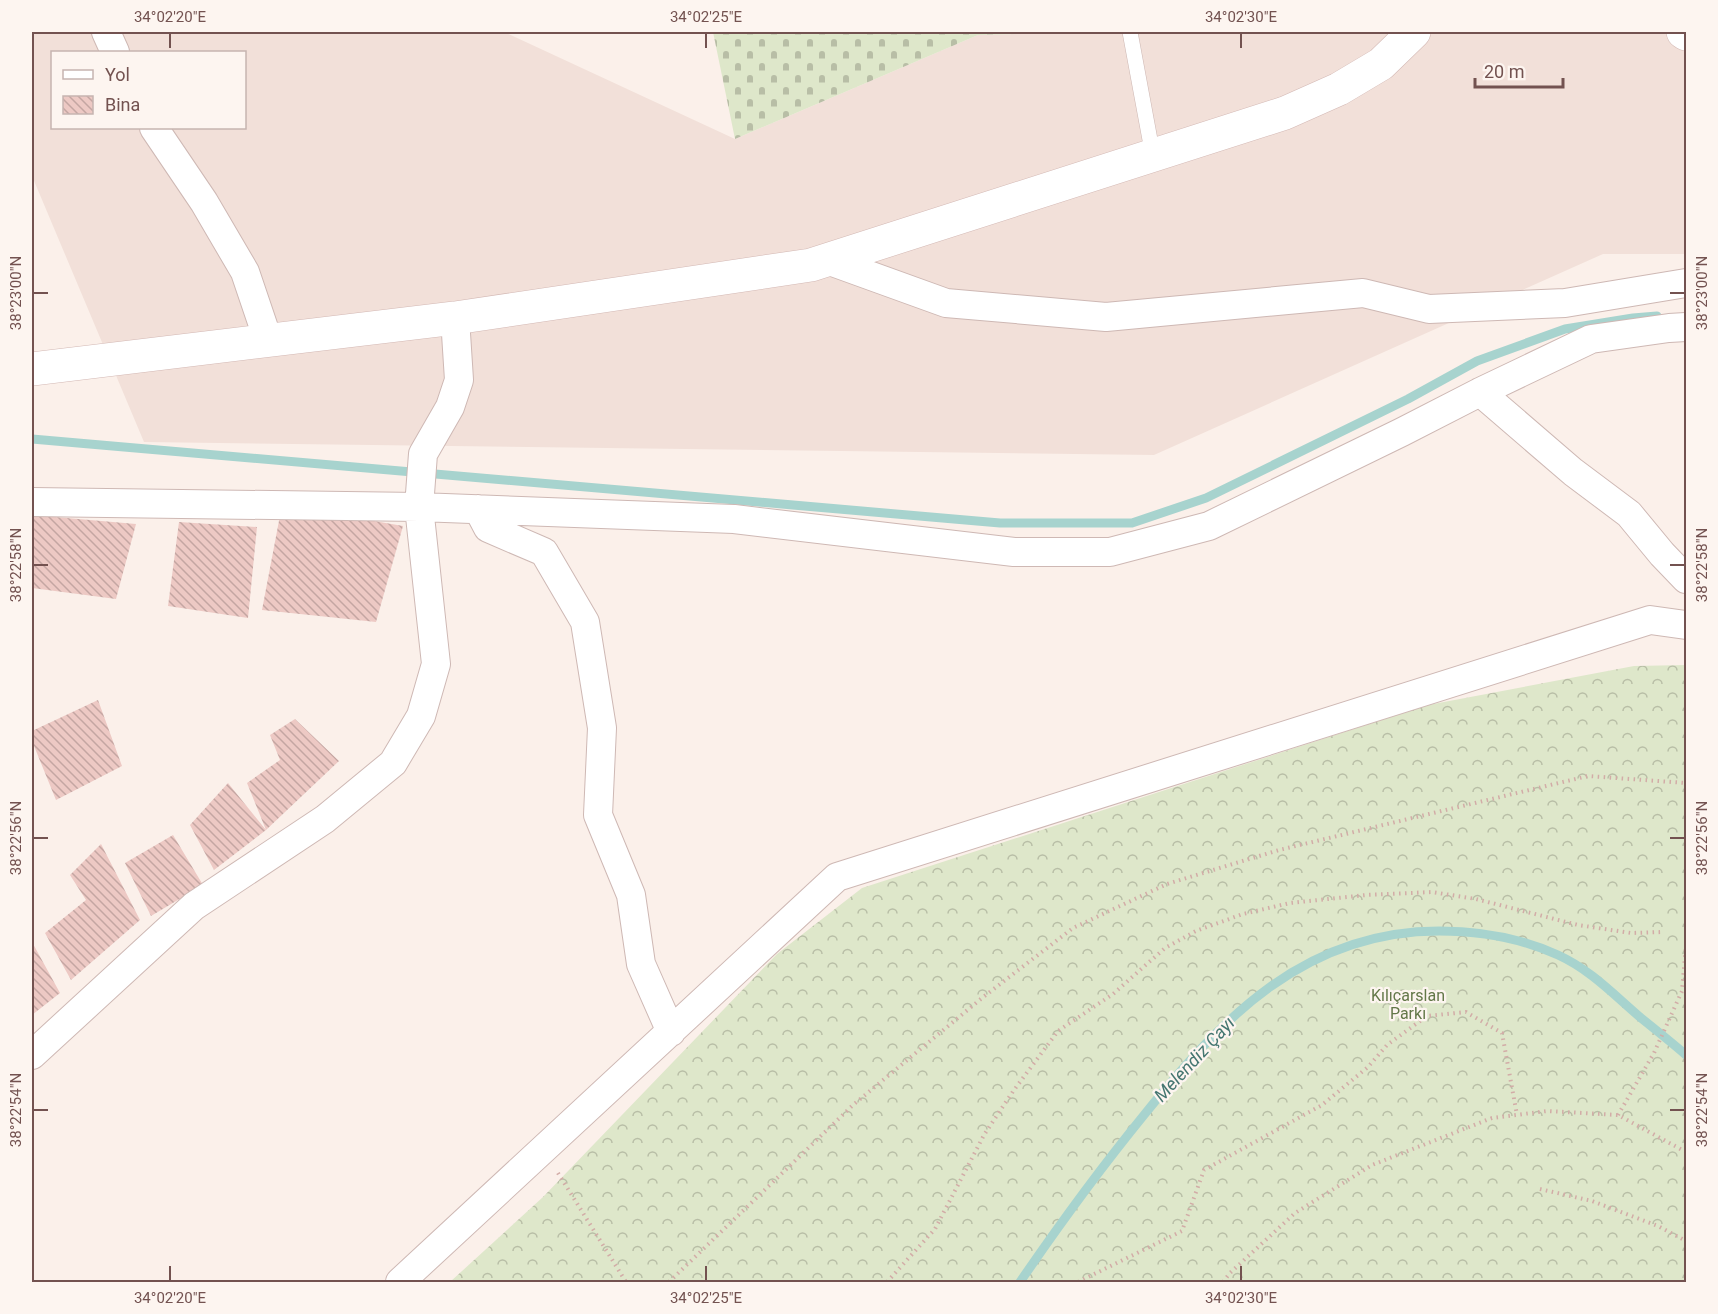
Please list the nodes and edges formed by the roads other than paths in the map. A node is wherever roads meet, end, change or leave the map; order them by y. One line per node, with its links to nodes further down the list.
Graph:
1 (106, 32): 4 (street)
2 (1130, 32): 6 (lane)
3 (1414, 32): 6 (main road)
4 (115, 51)
5 (155, 129): 11 (street)
6 (1153, 156): 7 (main road)
7 (827, 260): 8 (street); 9 (main road)
8 (1686, 283)
9 (455, 318): 11 (main road); 15 (street)
10 (1686, 327): 13 (street)
11 (268, 340): 12 (main road)
12 (32, 369)
13 (1480, 392): 16 (street); 17 (street)
14 (32, 502): 15 (street)
15 (419, 507): 16 (street); 20 (street)
16 (478, 509): 19 (street)
17 (1686, 579)
18 (1686, 625): 19 (street)
19 (671, 1032): 21 (street)
20 (32, 1055)
21 (400, 1282)

